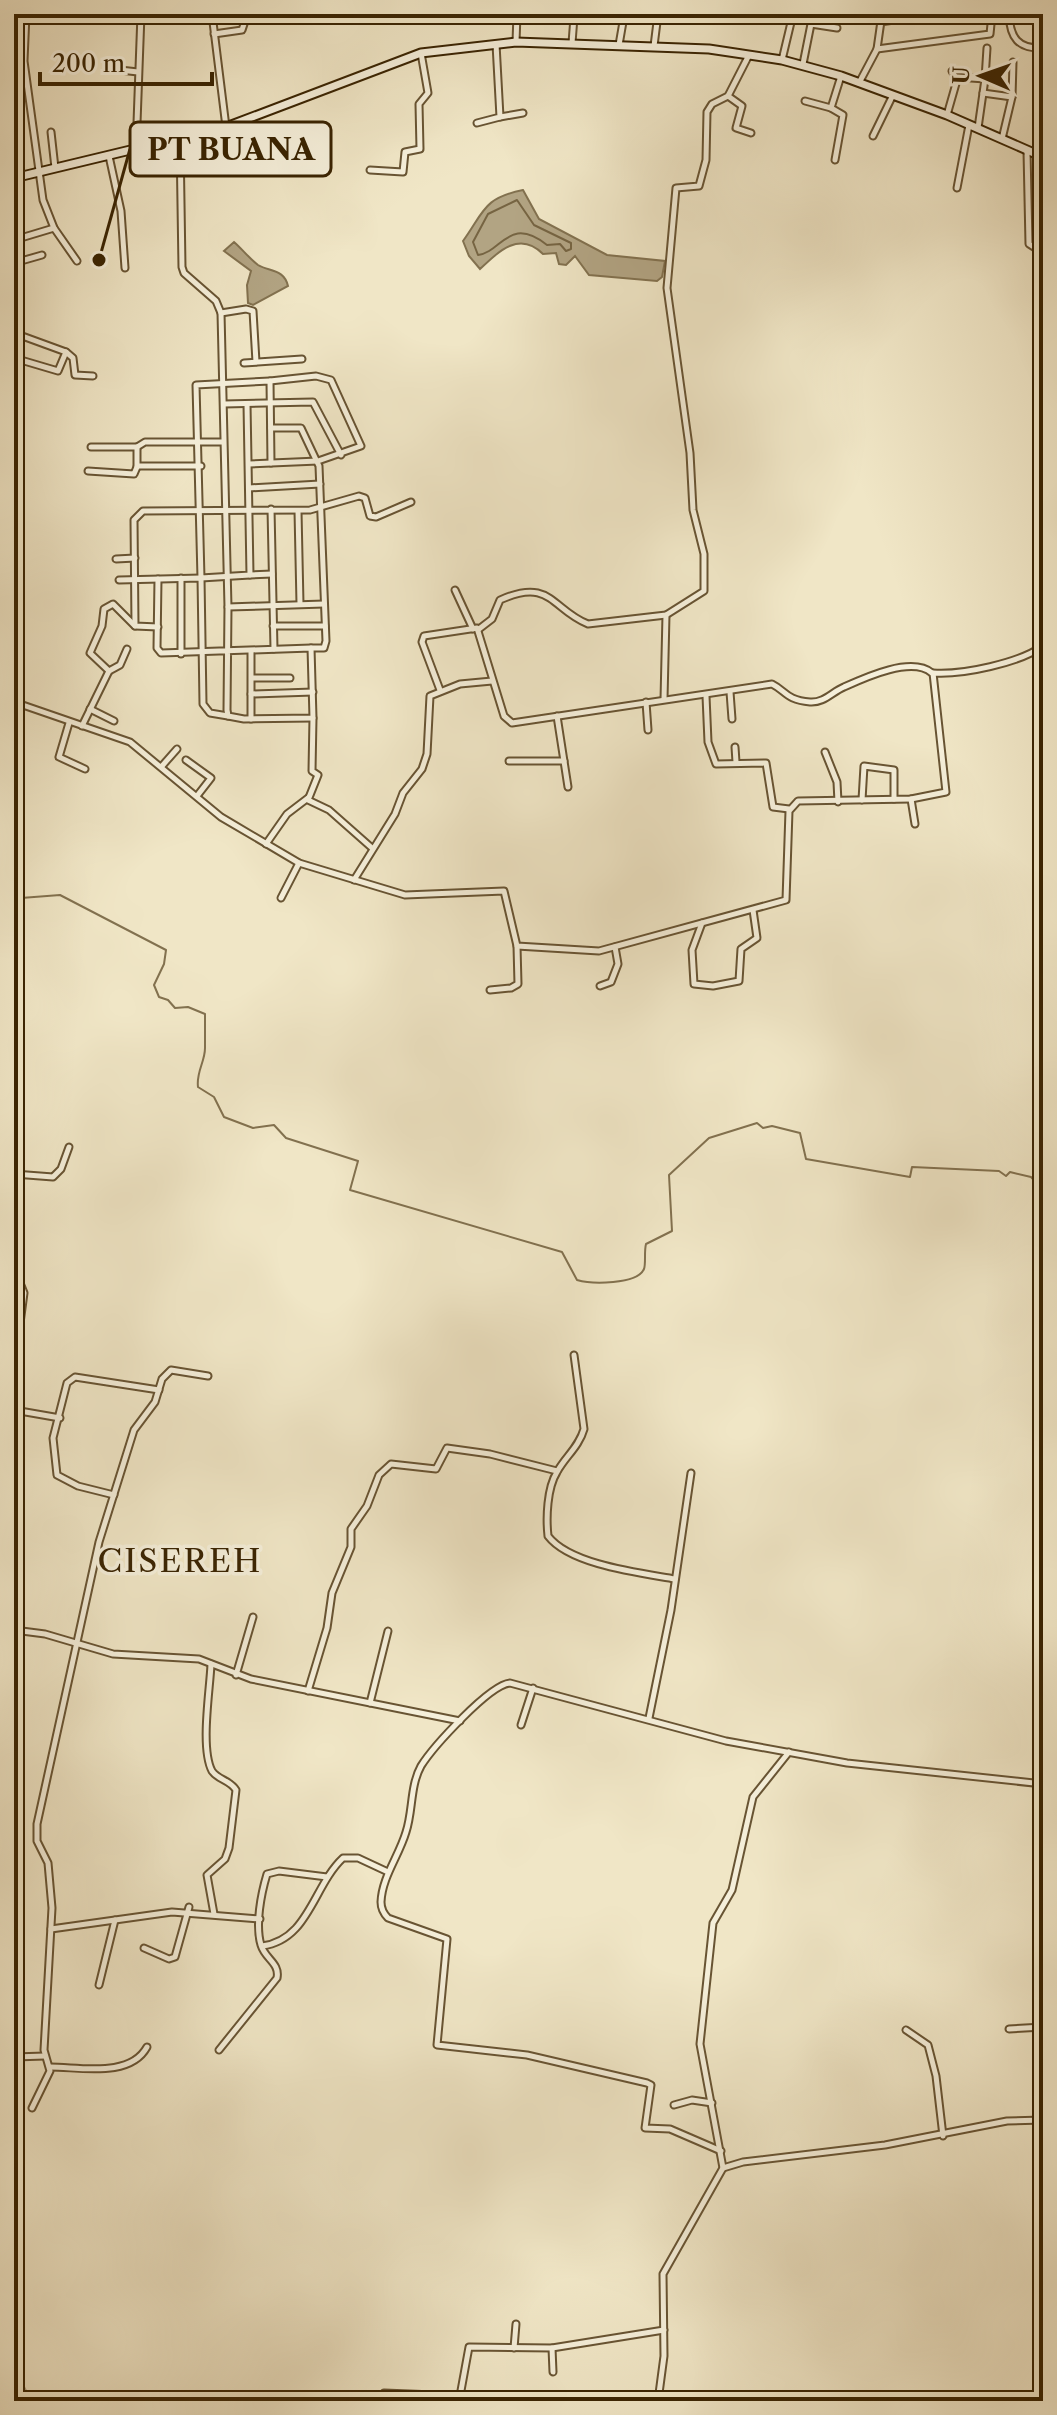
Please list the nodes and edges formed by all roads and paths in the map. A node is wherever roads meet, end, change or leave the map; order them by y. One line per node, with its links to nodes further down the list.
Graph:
1 (26, 14): 62 (street)
2 (141, 14): 32 (street)
3 (212, 14): 16 (street)
4 (517, 14): 17 (street)
5 (567, 14): 19 (street)
6 (658, 14): 21 (street)
7 (793, 14): 27 (street)
8 (882, 14): 14 (street)
9 (936, 14): 14 (street)
10 (992, 14): 24 (street)
11 (1009, 14): 23 (street)
12 (624, 16): 20 (street)
13 (246, 18): 16 (street)
14 (880, 22): 24 (street)
15 (837, 28): 29 (street)
16 (214, 34): 48 (street)
17 (516, 42): 18 (street); 19 (street)
18 (496, 43): 25 (street); 45 (street)
19 (572, 43): 20 (street)
20 (619, 45): 21 (street)
21 (654, 46): 26 (street)
22 (987, 48): 35 (street)
23 (1043, 48)
24 (877, 49): 36 (street)
25 (421, 53): 48 (street); 61 (street)
26 (749, 55): 27 (street); 38 (street)
27 (782, 60): 29 (street)
28 (1013, 62): 40 (street)
29 (803, 64): 33 (street)
30 (120, 70): 32 (street)
31 (952, 71): 34 (street)
32 (138, 72): 56 (street)
33 (841, 76): 36 (street); 42 (street)
34 (957, 77): 35 (street); 44 (street)
35 (985, 79): 37 (street)
36 (859, 83): 39 (street)
37 (983, 93): 40 (street); 49 (street)
38 (728, 96): 51 (street); 121 (street)
39 (892, 97): 44 (street); 52 (street)
40 (1012, 97): 53 (street)
41 (805, 101): 42 (street)
42 (831, 108): 59 (street)
43 (523, 113): 45 (street)
44 (947, 115): 47 (street)
45 (500, 117): 46 (street)
46 (477, 123)
47 (969, 124): 49 (street); 64 (street)
48 (226, 127): 54 (street)
49 (978, 128): 53 (street)
50 (51, 132): 60 (street)
51 (751, 133)
52 (873, 136)
53 (1002, 139): 55 (street)
54 (180, 140): 56 (street); 72 (street)
55 (1027, 150): 58 (street); 67 (street)
56 (136, 151): 57 (street)
57 (109, 156): 60 (street); 71 (street)
58 (1043, 157)
59 (835, 160)
60 (55, 168): 62 (street)
61 (370, 170)
62 (40, 172): 63 (street); 65 (street)
63 (14, 178)
64 (957, 188)
65 (54, 228): 66 (street); 69 (street)
66 (14, 240)
67 (1043, 253)
68 (42, 255): 70 (street)
69 (77, 261)
70 (14, 263)
71 (125, 268)
72 (221, 313): 77 (street); 81 (street)
73 (14, 333): 74 (street)
74 (66, 352): 75 (street); 79 (street)
75 (14, 358)
76 (302, 359): 77 (street)
77 (256, 362): 78 (street)
78 (244, 363)
79 (93, 376)
80 (270, 381): 81 (street); 82 (street); 90 (street)
81 (223, 383): 83 (street); 86 (street)
82 (271, 403): 84 (street); 85 (street); 90 (street)
83 (224, 404): 84 (street); 87 (street)
84 (247, 404): 93 (street)
85 (271, 428): 91 (street); 92 (street)
86 (199, 442): 87 (street); 89 (street); 95 (street)
87 (223, 442): 102 (street)
88 (91, 447): 89 (street)
89 (137, 447): 94 (street)
90 (341, 455): 91 (street)
91 (318, 461): 92 (street); 97 (street)
92 (271, 463): 93 (street)
93 (249, 464): 98 (street)
94 (137, 466): 95 (street); 96 (street)
95 (201, 466): 105 (street)
96 (88, 471)
97 (320, 484): 98 (street); 101 (street)
98 (249, 488): 103 (street)
99 (411, 502): 101 (street)
100 (271, 509): 103 (street); 104 (street); 108 (street)
101 (321, 509): 104 (street); 118 (street)
102 (226, 510): 103 (street); 105 (street); 110 (street)
103 (249, 510): 109 (street)
104 (298, 511): 117 (street)
105 (202, 512): 106 (street); 112 (street)
106 (135, 558): 107 (street); 115 (street)
107 (116, 559)
108 (272, 574): 109 (street); 119 (street)
109 (250, 575): 110 (street)
110 (226, 577): 112 (street); 120 (street)
111 (181, 578): 112 (street); 113 (street); 134 (street)
112 (201, 578): 133 (street)
113 (158, 579): 115 (street); 125 (street)
114 (119, 580): 115 (street)
115 (135, 581): 122 (street)
116 (455, 590): 126 (street)
117 (300, 604): 118 (street); 119 (street)
118 (324, 604): 124 (street)
119 (273, 605): 120 (street); 123 (street)
120 (228, 607): 131 (street)
121 (666, 615): 126 (street); 145 (street)
122 (135, 626): 125 (street); 135 (street)
123 (273, 626): 124 (street); 130 (street)
124 (325, 626): 128 (street)
125 (158, 627): 134 (street)
126 (476, 629): 139 (street); 140 (street)
127 (1043, 646): 136 (street)
128 (311, 648): 130 (street); 141 (street)
129 (127, 649): 135 (street)
130 (274, 649): 132 (street)
131 (227, 651): 132 (street); 133 (street); 149 (street)
132 (251, 651): 137 (street)
133 (205, 652): 134 (street); 149 (street)
134 (181, 654)
135 (109, 671): 148 (street)
136 (933, 673): 142 (street); 171 (street)
137 (252, 678): 138 (street); 143 (street)
138 (290, 678)
139 (492, 681): 140 (street); 150 (street)
140 (440, 690): 177 (street)
141 (313, 692): 143 (street); 151 (street)
142 (730, 692): 144 (street); 153 (street)
143 (251, 694): 152 (street)
144 (706, 696): 145 (street); 164 (street)
145 (664, 699): 147 (street)
146 (14, 702): 155 (street)
147 (646, 702): 150 (street); 157 (street)
148 (90, 709): 154 (street); 156 (street)
149 (228, 716): 152 (street)
150 (557, 716): 163 (street)
151 (313, 718): 152 (street); 169 (street)
152 (251, 719)
153 (732, 719)
154 (114, 721)
155 (69, 723): 156 (street); 166 (street)
156 (82, 726): 165 (street)
157 (648, 730)
158 (735, 747): 164 (street)
159 (177, 749): 165 (street)
160 (825, 752): 173 (street)
161 (186, 760): 168 (street)
162 (509, 761): 163 (street)
163 (564, 761): 167 (street)
164 (736, 762): 174 (street)
165 (162, 766): 168 (street)
166 (85, 769)
167 (568, 787)
168 (197, 796): 176 (street)
169 (308, 797): 176 (street); 177 (street)
170 (894, 799): 171 (street); 172 (street); 172 (street)
171 (911, 799): 175 (street)
172 (862, 800): 173 (street)
173 (838, 802): 174 (street)
174 (790, 809): 181 (street)
175 (915, 824)
176 (266, 844): 178 (street)
177 (372, 848): 179 (street)
178 (299, 863): 179 (street); 180 (street)
179 (354, 880): 183 (street)
180 (281, 898)
181 (753, 910): 182 (street); 182 (street)
182 (702, 923): 184 (street)
183 (517, 946): 184 (street); 186 (street)
184 (615, 947): 185 (street)
185 (600, 986)
186 (490, 990)
187 (69, 1147): 188 (street)
188 (14, 1174)
189 (14, 1268): 191 (street)
190 (574, 1355): 196 (street)
191 (14, 1369)
192 (208, 1376): 193 (street)
193 (159, 1390): 195 (street); 198 (street)
194 (14, 1410): 195 (street)
195 (60, 1418): 198 (street)
196 (557, 1471): 199 (street); 207 (street)
197 (691, 1473): 199 (street)
198 (114, 1495): 203 (street)
199 (675, 1579): 209 (street)
200 (253, 1617): 205 (street)
201 (14, 1630): 203 (street)
202 (388, 1631): 208 (street)
203 (77, 1643): 204 (street); 220 (street)
204 (211, 1664): 205 (street); 217 (street)
205 (236, 1675): 207 (street)
206 (533, 1688): 209 (street); 210 (street); 211 (street)
207 (308, 1691): 208 (street)
208 (370, 1703): 210 (street)
209 (649, 1718): 212 (street)
210 (461, 1721): 214 (street)
211 (521, 1725)
212 (789, 1752): 213 (street); 232 (street)
213 (1043, 1784)
214 (388, 1872): 215 (street); 237 (street)
215 (327, 1877): 218 (street); 221 (street)
216 (189, 1910): 217 (street); 219 (street); 222 (street)
217 (214, 1914): 218 (street)
218 (260, 1919): 221 (street)
219 (115, 1920): 220 (street); 223 (street)
220 (50, 1929): 229 (street)
221 (262, 1946): 228 (street)
222 (144, 1948)
223 (99, 1985)
224 (1043, 2027): 225 (street)
225 (1009, 2029)
226 (906, 2030): 236 (street)
227 (147, 2047): 231 (street)
228 (219, 2050)
229 (45, 2056): 230 (street); 231 (street)
230 (14, 2057)
231 (50, 2067): 234 (street)
232 (712, 2103): 233 (street); 237 (street)
233 (674, 2105)
234 (32, 2108)
235 (1043, 2120): 236 (street)
236 (943, 2136): 238 (street)
237 (721, 2151): 238 (street)
238 (723, 2168): 240 (street)
239 (516, 2324): 241 (street)
240 (664, 2330): 242 (street); 245 (street)
241 (514, 2348): 242 (street); 244 (street)
242 (552, 2348): 243 (street)
243 (553, 2372)
244 (381, 2401)
245 (658, 2401)

